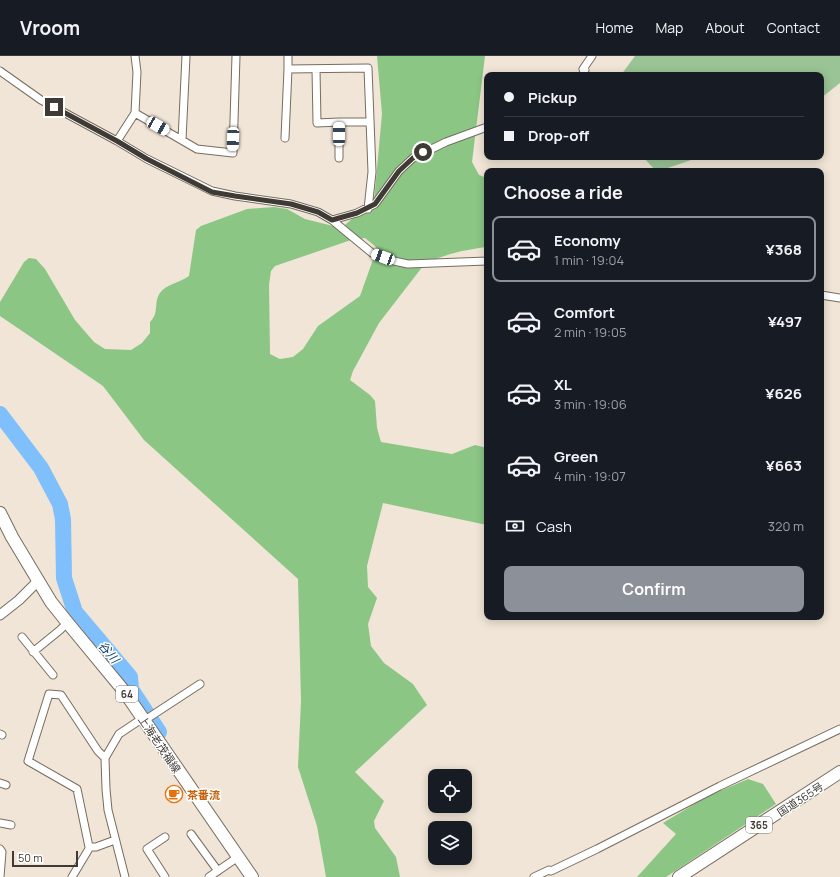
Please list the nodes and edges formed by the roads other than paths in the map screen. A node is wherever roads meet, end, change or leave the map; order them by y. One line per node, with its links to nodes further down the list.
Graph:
1 (135, 56): 10 (street)
2 (186, 56): 15 (street)
3 (236, 56): 15 (street)
4 (288, 56): 6 (street)
5 (592, 56): 9 (street)
6 (288, 69): 7 (street); 14 (street)
7 (316, 69): 11 (street); 12 (street)
8 (0, 71): 16 (street)
9 (584, 72)
10 (135, 113): 15 (street); 16 (street)
11 (339, 122): 12 (street); 17 (street)
12 (370, 122): 18 (street)
13 (484, 128): 18 (street)
14 (285, 138)
15 (182, 140)
16 (117, 141): 19 (street)
17 (340, 158)
18 (368, 209): 19 (street)
19 (332, 220): 20 (street)
20 (484, 261)
21 (824, 295): 22 (street)
22 (840, 298)
23 (0, 513): 24 (main road, 上海老茂福線 / 64)
24 (39, 580): 25 (street); 26 (main road, 上海老茂福線 / 64)
25 (0, 615)
26 (67, 623): 28 (street); 31 (main road, 上海老茂福線 / 64)
27 (22, 637): 28 (street)
28 (33, 652): 29 (street)
29 (52, 675)
30 (200, 684): 31 (street)
31 (146, 718): 33 (street); 42 (main road, 上海老茂福線 / 64)
32 (840, 729): 50 (street)
33 (105, 758): 39 (street); 40 (street)
34 (840, 772): 51 (main road, 国道365号 / 365)
35 (0, 823): 36 (street)
36 (11, 825)
37 (191, 834): 43 (street)
38 (165, 837): 47 (street)
39 (114, 840): 40 (street); 46 (street)
40 (90, 847): 45 (street)
41 (0, 849): 44 (street)
42 (238, 857): 43 (street); 49 (main road, 上海老茂福線 / 64)
43 (218, 871): 48 (street)
44 (0, 877)
45 (72, 877)
46 (125, 877)
47 (165, 877)
48 (209, 877)
49 (252, 877)
50 (534, 877)
51 (679, 877)

